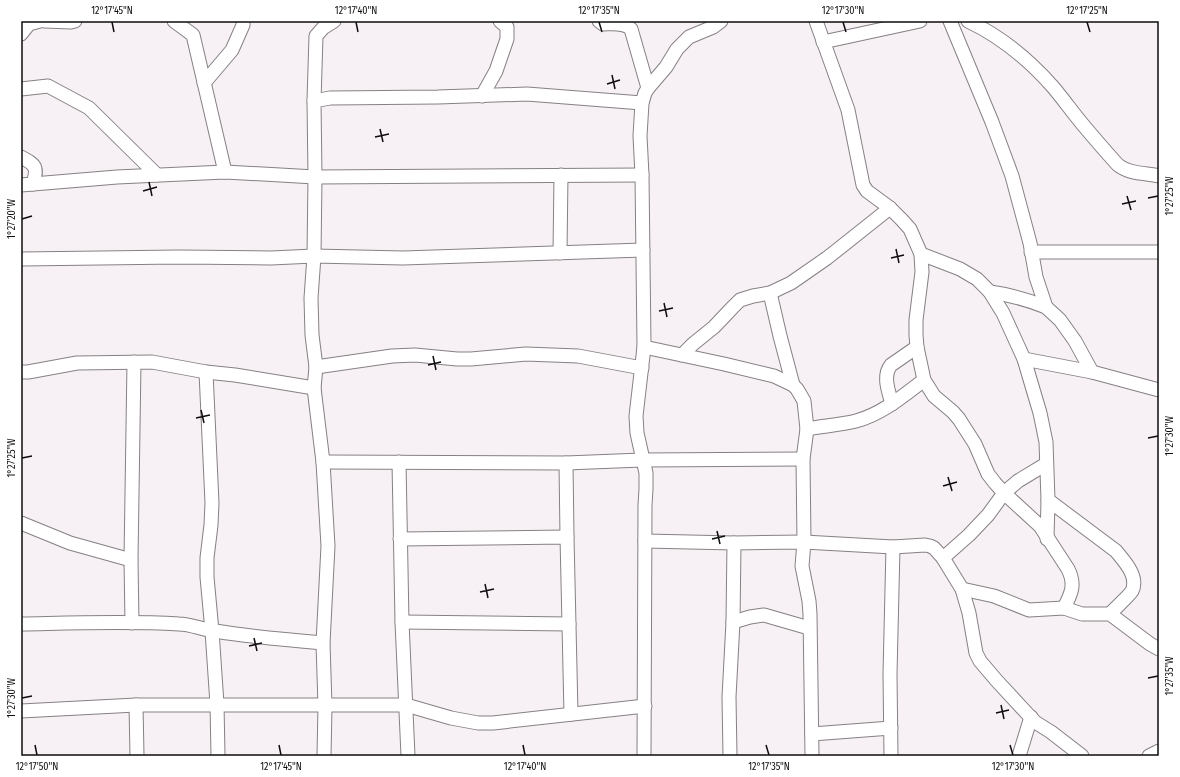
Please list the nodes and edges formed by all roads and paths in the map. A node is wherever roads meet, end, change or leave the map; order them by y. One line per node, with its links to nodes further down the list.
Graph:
1 (40, 21): 14 (street)
2 (44, 21): 3 (street)
3 (75, 21)
4 (174, 21): 16 (street)
5 (243, 21): 16 (street)
6 (334, 21): 20 (street)
7 (500, 21): 19 (street)
8 (599, 21): 17 (street)
9 (721, 21): 17 (street)
10 (816, 21): 15 (street)
11 (920, 21): 15 (street)
12 (950, 21): 32 (street)
13 (968, 21): 27 (street)
14 (21, 34)
15 (823, 42): 30 (street)
16 (204, 83): 23 (street)
17 (648, 88): 21 (street)
18 (21, 89): 24 (street)
19 (482, 96): 20 (street); 21 (street)
20 (314, 100): 28 (street)
21 (642, 103): 26 (street)
22 (21, 157): 29 (street)
23 (225, 172): 24 (street); 28 (street)
24 (157, 175): 29 (street)
25 (561, 175): 26 (street); 28 (street); 34 (street)
26 (642, 175): 31 (street)
27 (1159, 176)
28 (315, 177): 36 (street)
29 (27, 184)
30 (890, 208): 35 (street); 39 (street)
31 (643, 250): 34 (street); 41 (street)
32 (1031, 252): 33 (street); 40 (street)
33 (1159, 252)
34 (560, 253): 36 (street)
35 (921, 254): 38 (street); 42 (street)
36 (314, 256): 37 (street); 46 (street)
37 (21, 259)
38 (990, 292): 40 (street); 44 (street)
39 (770, 293): 43 (street); 52 (street)
40 (1046, 307): 50 (street)
41 (644, 347): 43 (street); 47 (street)
42 (917, 347): 51 (street); 55 (street)
43 (682, 355): 52 (street)
44 (1024, 359): 50 (street); 62 (street)
45 (134, 362): 48 (street); 49 (street); 74 (street)
46 (316, 367): 47 (street); 53 (street)
47 (642, 368): 58 (street)
48 (21, 372)
49 (206, 372): 53 (street); 84 (street)
50 (1092, 372): 54 (street)
51 (924, 380): 55 (street); 63 (street)
52 (793, 384): 56 (street)
53 (314, 388): 59 (street)
54 (1159, 390)
55 (892, 404): 56 (street)
56 (807, 429): 57 (street)
57 (803, 459): 58 (street); 70 (street)
58 (642, 460): 61 (street); 69 (street)
59 (323, 462): 60 (street); 85 (street)
60 (399, 462): 61 (street); 67 (street)
61 (566, 463): 66 (street)
62 (1046, 464): 63 (street); 64 (street)
63 (1004, 494): 68 (street); 73 (street)
64 (1048, 500): 68 (street); 77 (street)
65 (21, 523): 74 (street)
66 (567, 537): 67 (street); 82 (street)
67 (400, 539): 78 (street)
68 (1048, 539): 76 (street)
69 (645, 541): 71 (street); 91 (street)
70 (804, 542): 71 (street); 72 (street); 83 (street)
71 (734, 543): 79 (street)
72 (893, 547): 73 (street); 95 (street)
73 (943, 558): 75 (street)
74 (131, 560): 80 (street)
75 (962, 589): 76 (street); 94 (street)
76 (1064, 608): 77 (street)
77 (1110, 614): 86 (street)
78 (402, 622): 82 (street); 89 (street)
79 (733, 622): 83 (street); 103 (street)
80 (132, 623): 81 (street); 84 (street)
81 (21, 624)
82 (569, 624): 93 (street)
83 (809, 628): 96 (street)
84 (212, 631): 85 (street); 87 (street)
85 (324, 643): 90 (street)
86 (1159, 649)
87 (217, 704): 88 (street); 90 (street); 99 (street)
88 (136, 705): 92 (street); 98 (street)
89 (406, 705): 90 (street); 93 (street); 101 (street)
90 (325, 706): 100 (street)
91 (645, 706): 93 (street); 102 (street)
92 (21, 712)
93 (571, 714)
94 (1031, 717): 106 (street); 107 (street)
95 (891, 728): 96 (street); 105 (street)
96 (812, 734): 104 (street)
97 (1159, 751): 108 (street)
98 (137, 756)
99 (218, 756)
100 (324, 756)
101 (408, 756)
102 (644, 756)
103 (730, 756)
104 (812, 756)
105 (891, 756)
106 (1019, 756)
107 (1082, 756)
108 (1149, 756)

